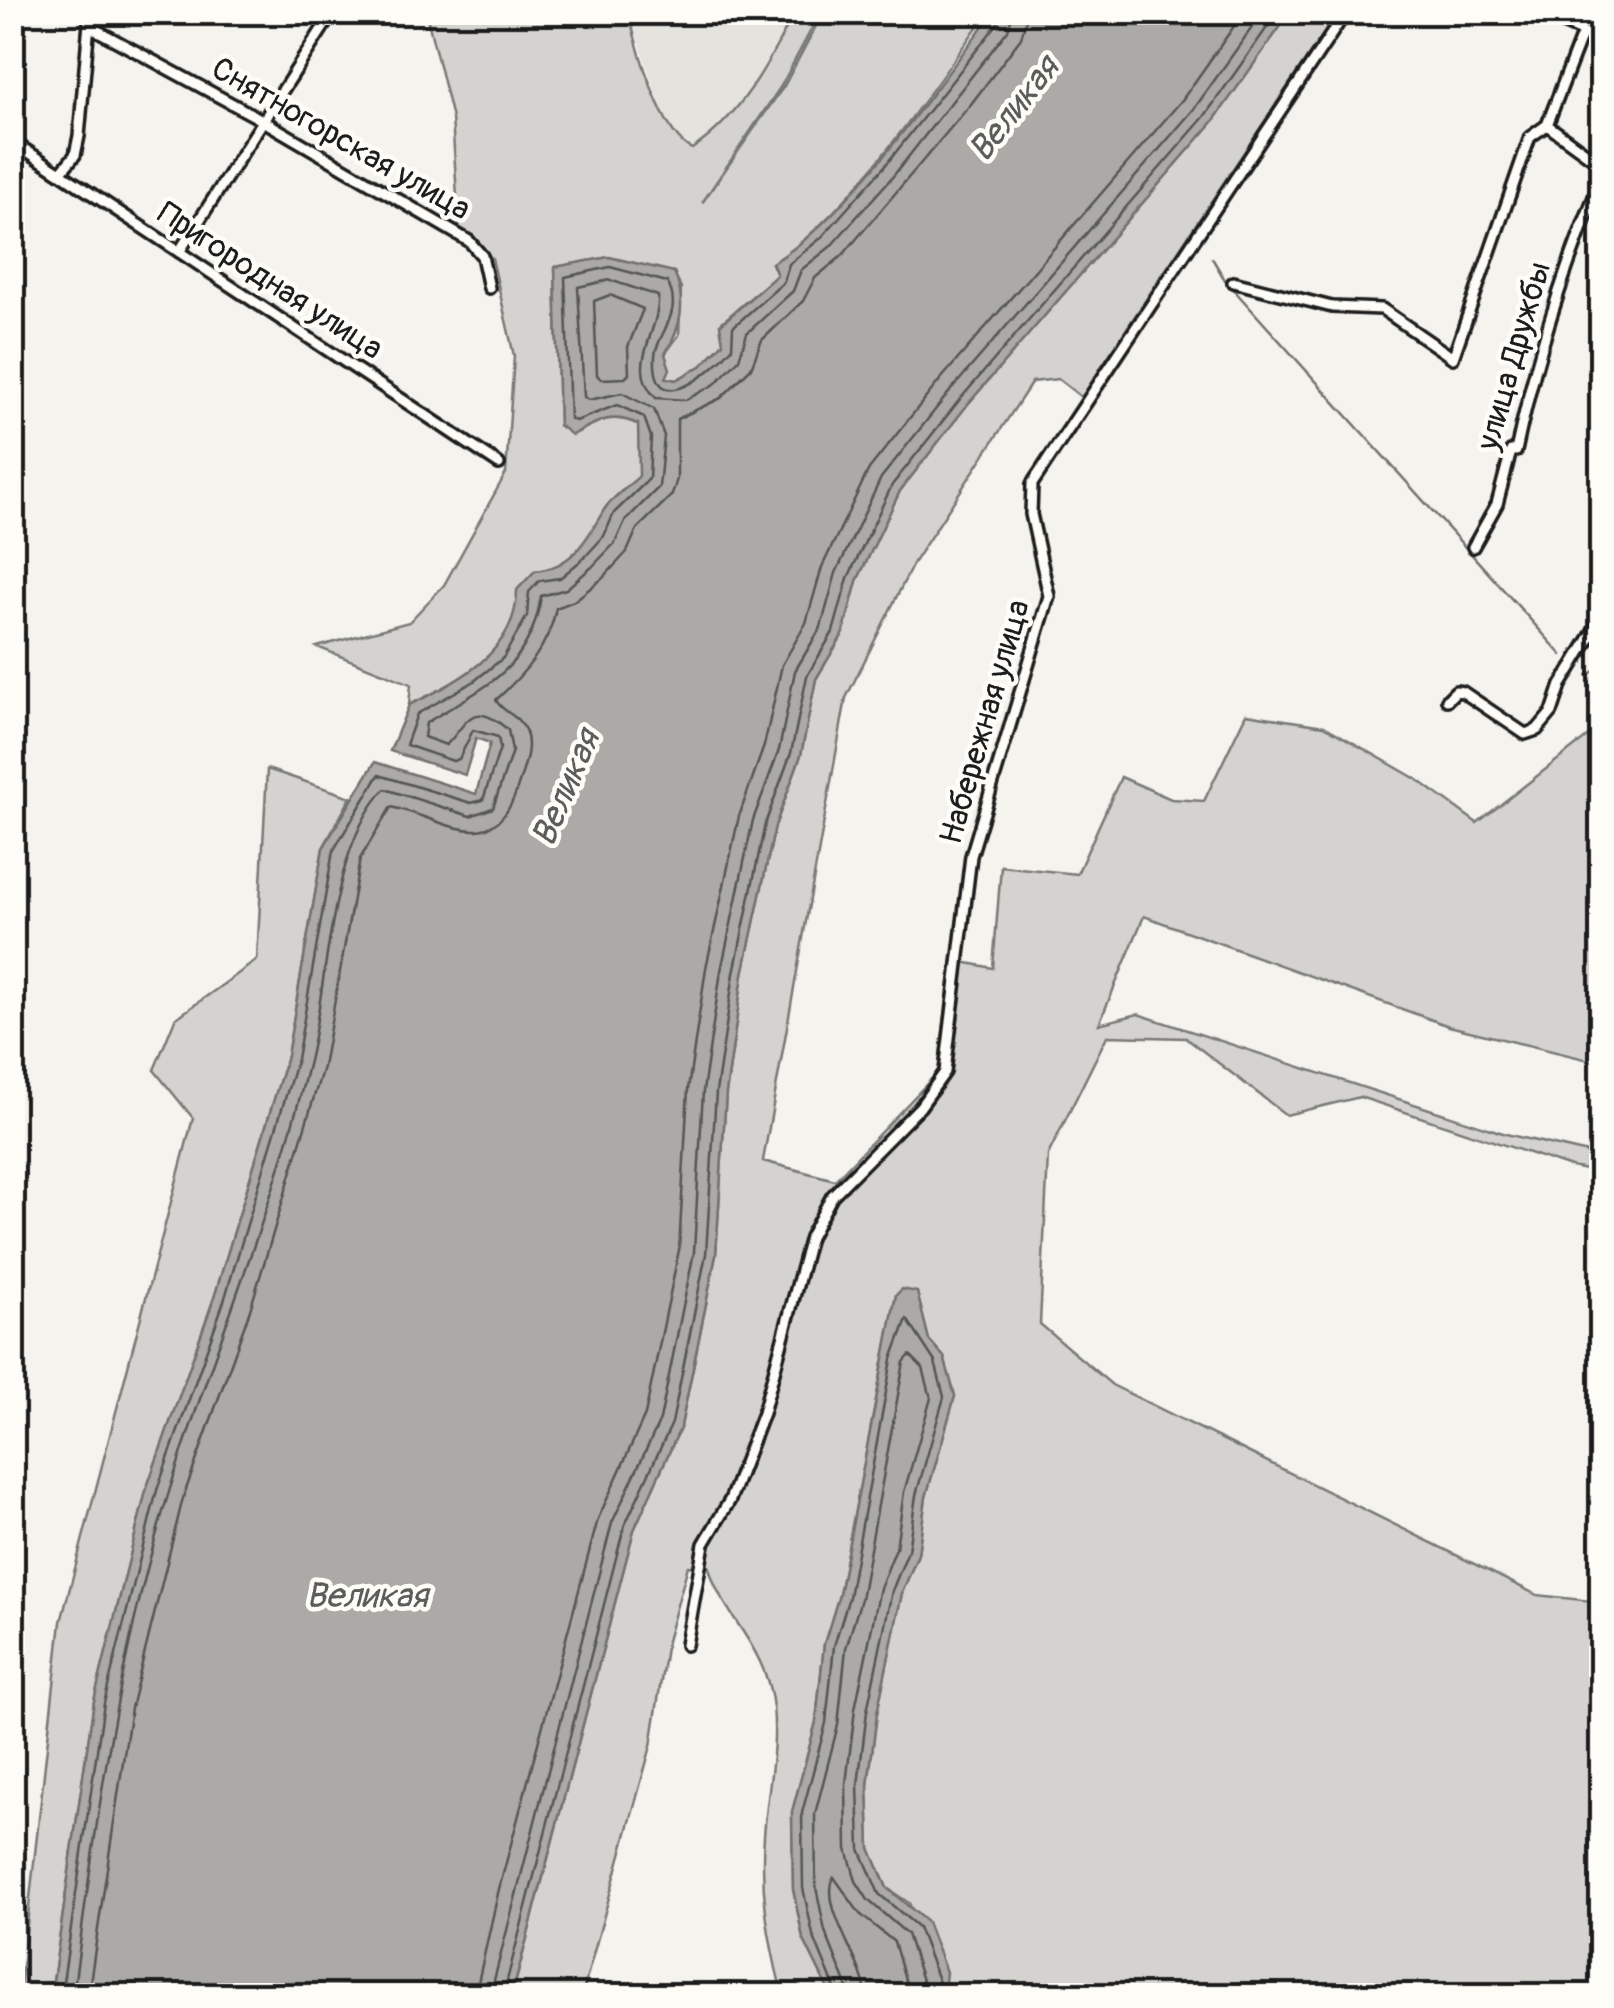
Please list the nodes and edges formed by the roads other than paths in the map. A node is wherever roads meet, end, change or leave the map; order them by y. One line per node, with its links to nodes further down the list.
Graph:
1 (90, 12): 5 (street)
2 (332, 12): 6 (street)
3 (1346, 12): 19 (street, Набережная улица)
4 (1538, 12): 7 (street)
5 (89, 26): 6 (street, Снятногорская улица); 10 (street)
6 (262, 120): 12 (street); 14 (street, Снятногорская улица)
7 (1547, 126): 9 (street); 13 (street)
8 (12, 142): 10 (street, Пригородная улица)
9 (1602, 166)
10 (61, 172): 12 (street, Пригородная улица)
11 (1602, 178): 16 (street, улица Дружбы)
12 (179, 252): 15 (street, Пригородная улица)
13 (1233, 282)
14 (489, 288)
15 (499, 464)
16 (1473, 546)
17 (1602, 617): 18 (street)
18 (1447, 700)
19 (686, 1644)

